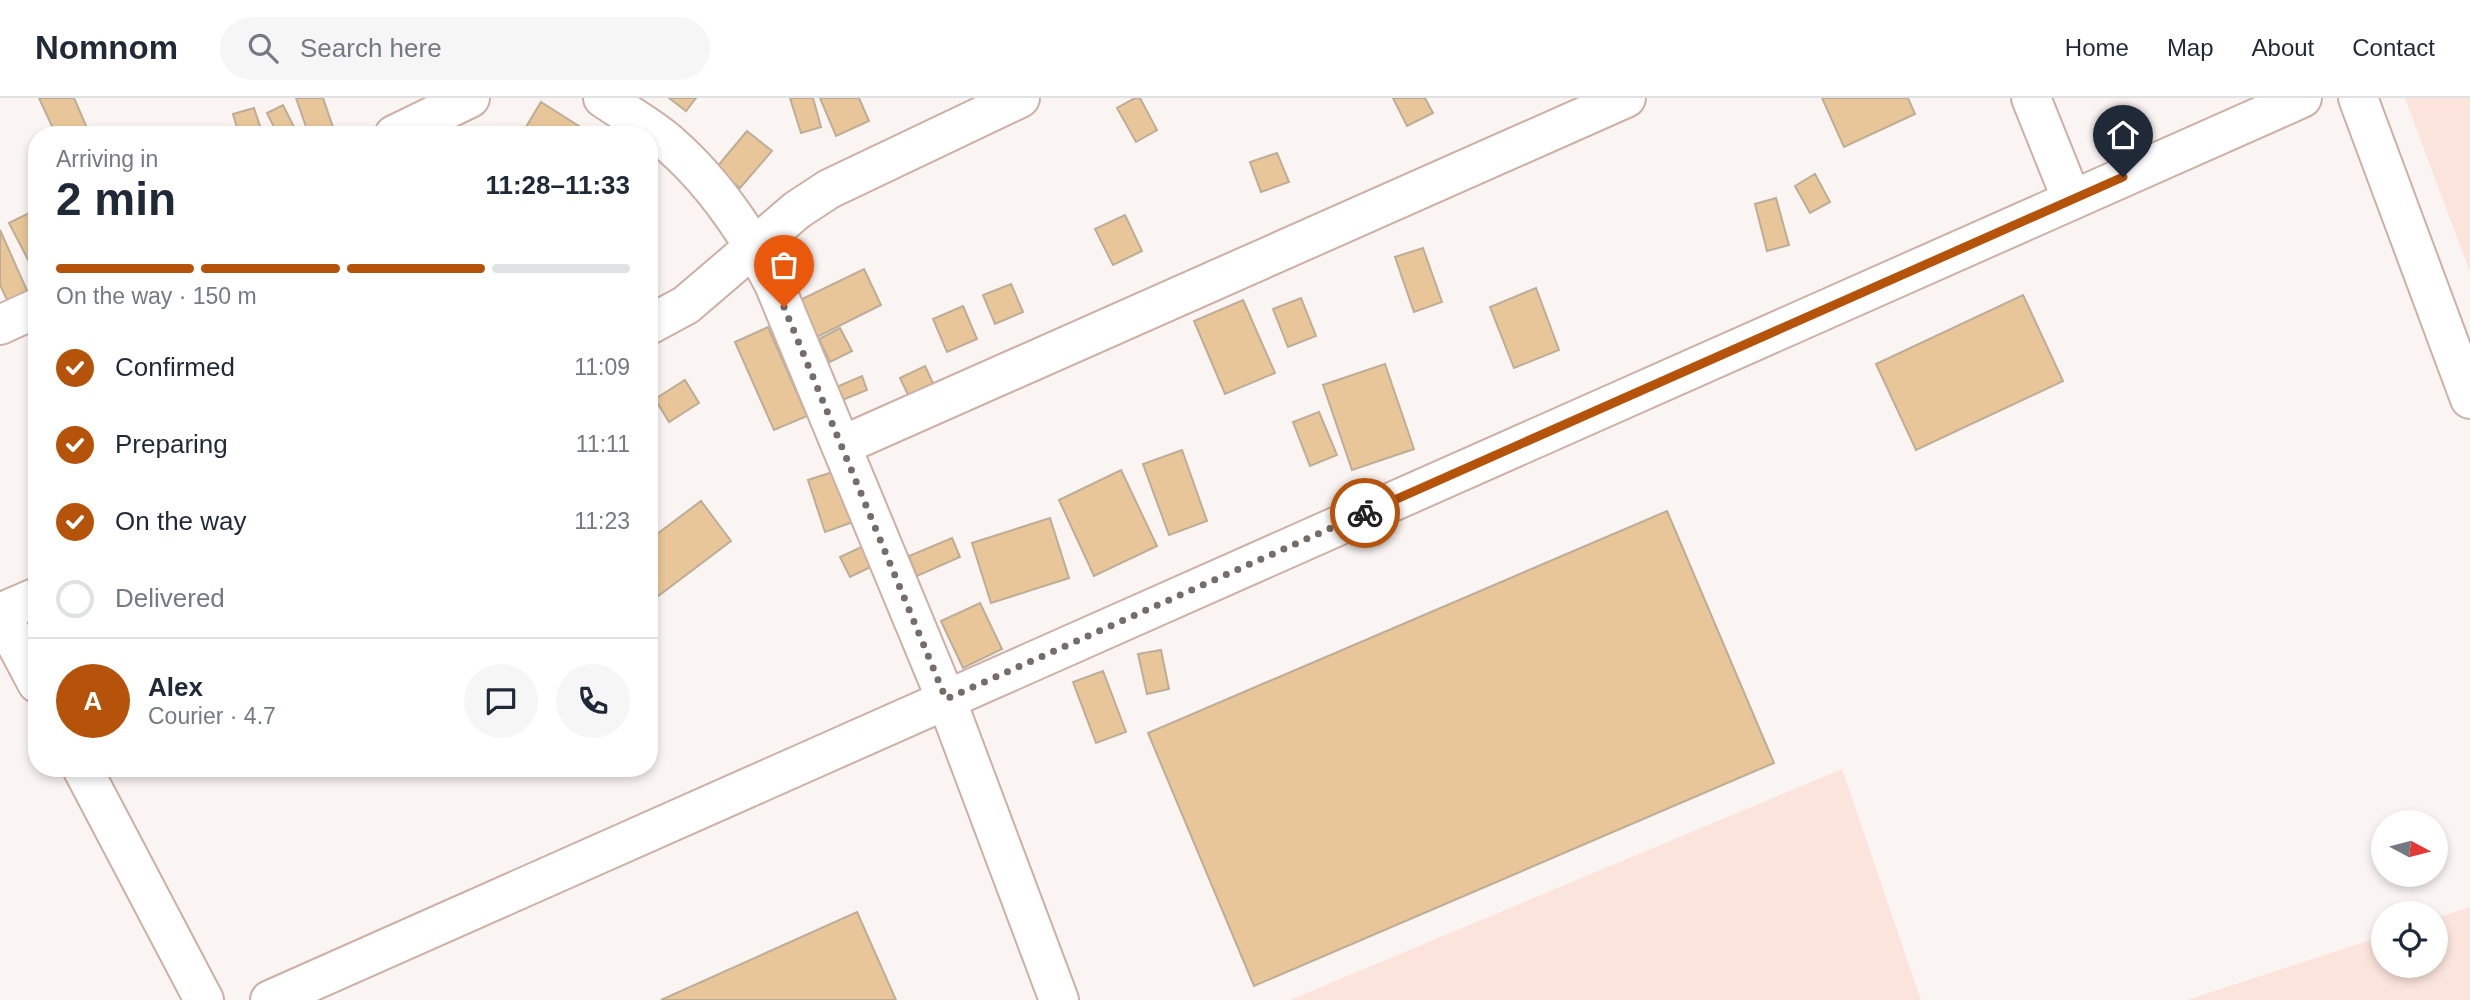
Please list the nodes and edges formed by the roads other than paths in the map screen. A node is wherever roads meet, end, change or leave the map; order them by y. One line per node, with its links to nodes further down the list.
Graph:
1 (470, 98): 8 (street)
2 (603, 98): 9 (street)
3 (1020, 98): 12 (street)
4 (1626, 98): 17 (street)
5 (2031, 98): 11 (street)
6 (2302, 98): 11 (street)
7 (2358, 98): 16 (street)
8 (412, 126)
9 (644, 126)
10 (658, 136): 12 (street)
11 (2072, 200): 21 (street)
12 (756, 248): 14 (street); 17 (street)
13 (28, 311): 15 (street)
14 (658, 320)
15 (0, 325)
16 (2470, 399)
17 (841, 446): 21 (street)
18 (28, 601): 19 (street)
19 (0, 613): 20 (street)
20 (28, 666)
21 (946, 699): 24 (street); 25 (street)
22 (87, 777): 23 (street)
23 (204, 1000)
24 (270, 1000)
25 (1059, 1000)

